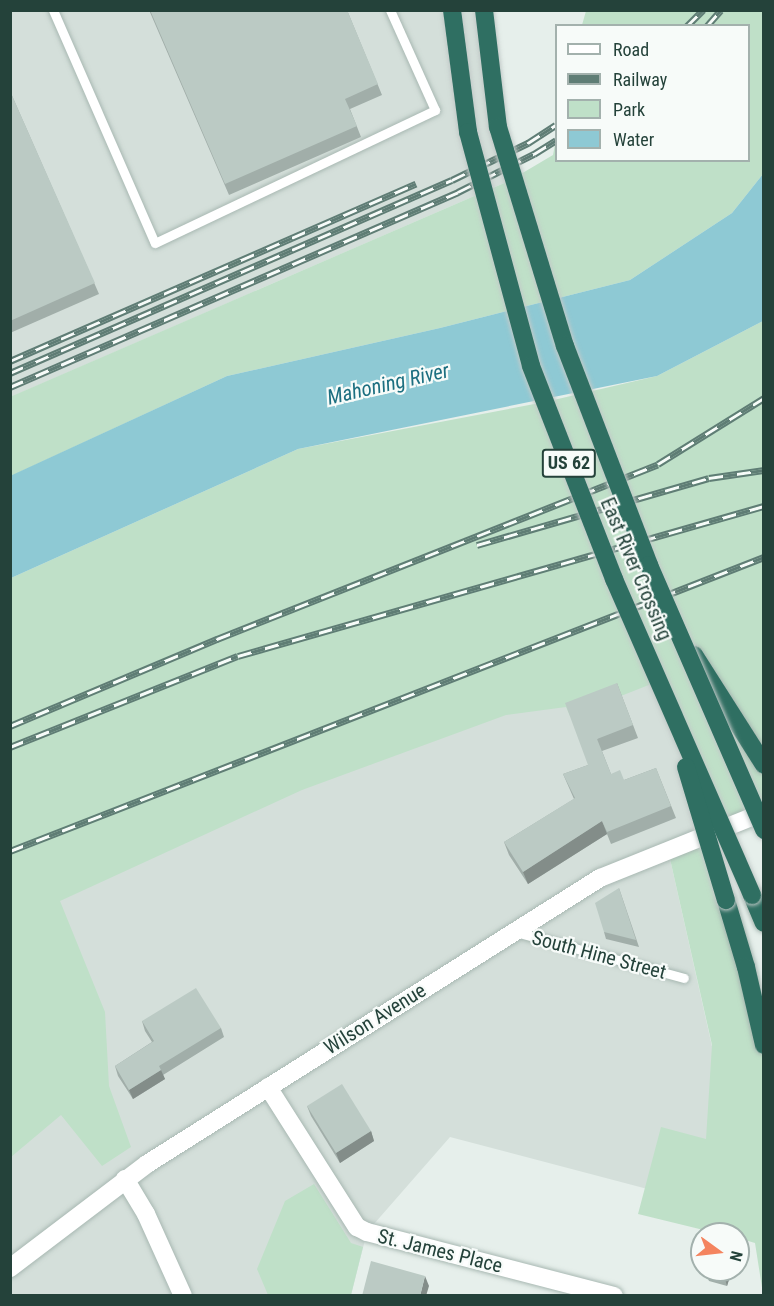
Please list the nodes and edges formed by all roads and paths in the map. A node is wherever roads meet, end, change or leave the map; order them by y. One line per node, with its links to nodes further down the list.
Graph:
1 (54, 10): 2 (lane)
2 (390, 10)
3 (452, 10): 6 (highway, East River Crossing / US 62, bridge)
4 (484, 10): 5 (highway, East River Crossing / US 62, bridge)
5 (674, 622): 7 (highway, bridge); 9 (highway, East River Crossing / US 62, bridge)
6 (662, 688): 10 (highway, East River Crossing / US 62, bridge); 13 (highway, bridge)
7 (764, 765)
8 (764, 812): 11 (main road, Wilson Avenue)
9 (764, 830)
10 (764, 923)
11 (514, 932): 12 (lane, South Hine Street); 14 (main road, Wilson Avenue)
12 (684, 978)
13 (764, 1045)
14 (268, 1087): 15 (main road, Wilson Avenue); 18 (main road, St. James Place)
15 (126, 1179): 16 (main road, Wilson Avenue); 17 (main road)
16 (10, 1268)
17 (183, 1296)
18 (614, 1296)

